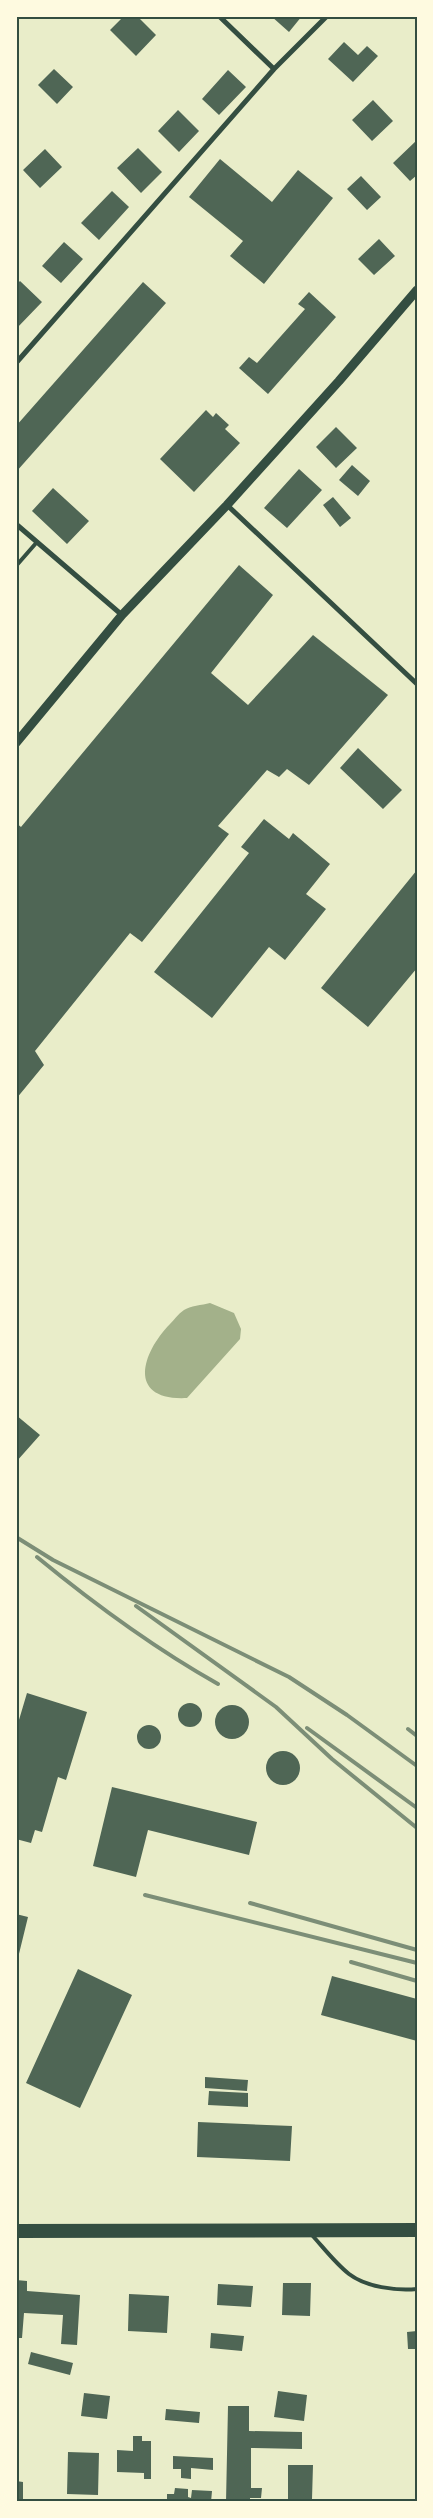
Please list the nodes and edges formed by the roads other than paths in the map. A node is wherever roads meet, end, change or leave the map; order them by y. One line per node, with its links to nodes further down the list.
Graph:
1 (219, 16): 3 (street)
2 (327, 16): 3 (street)
3 (274, 69): 5 (street)
4 (417, 290): 6 (street)
5 (16, 363)
6 (227, 505): 10 (street); 11 (street)
7 (16, 524): 8 (street)
8 (37, 542): 9 (lane); 10 (street)
9 (16, 566)
10 (122, 615): 12 (street)
11 (417, 684)
12 (16, 743)
13 (306, 2229): 14 (highway); 15 (highway); 16 (lane)
14 (417, 2230)
15 (16, 2231)
16 (417, 2289)

